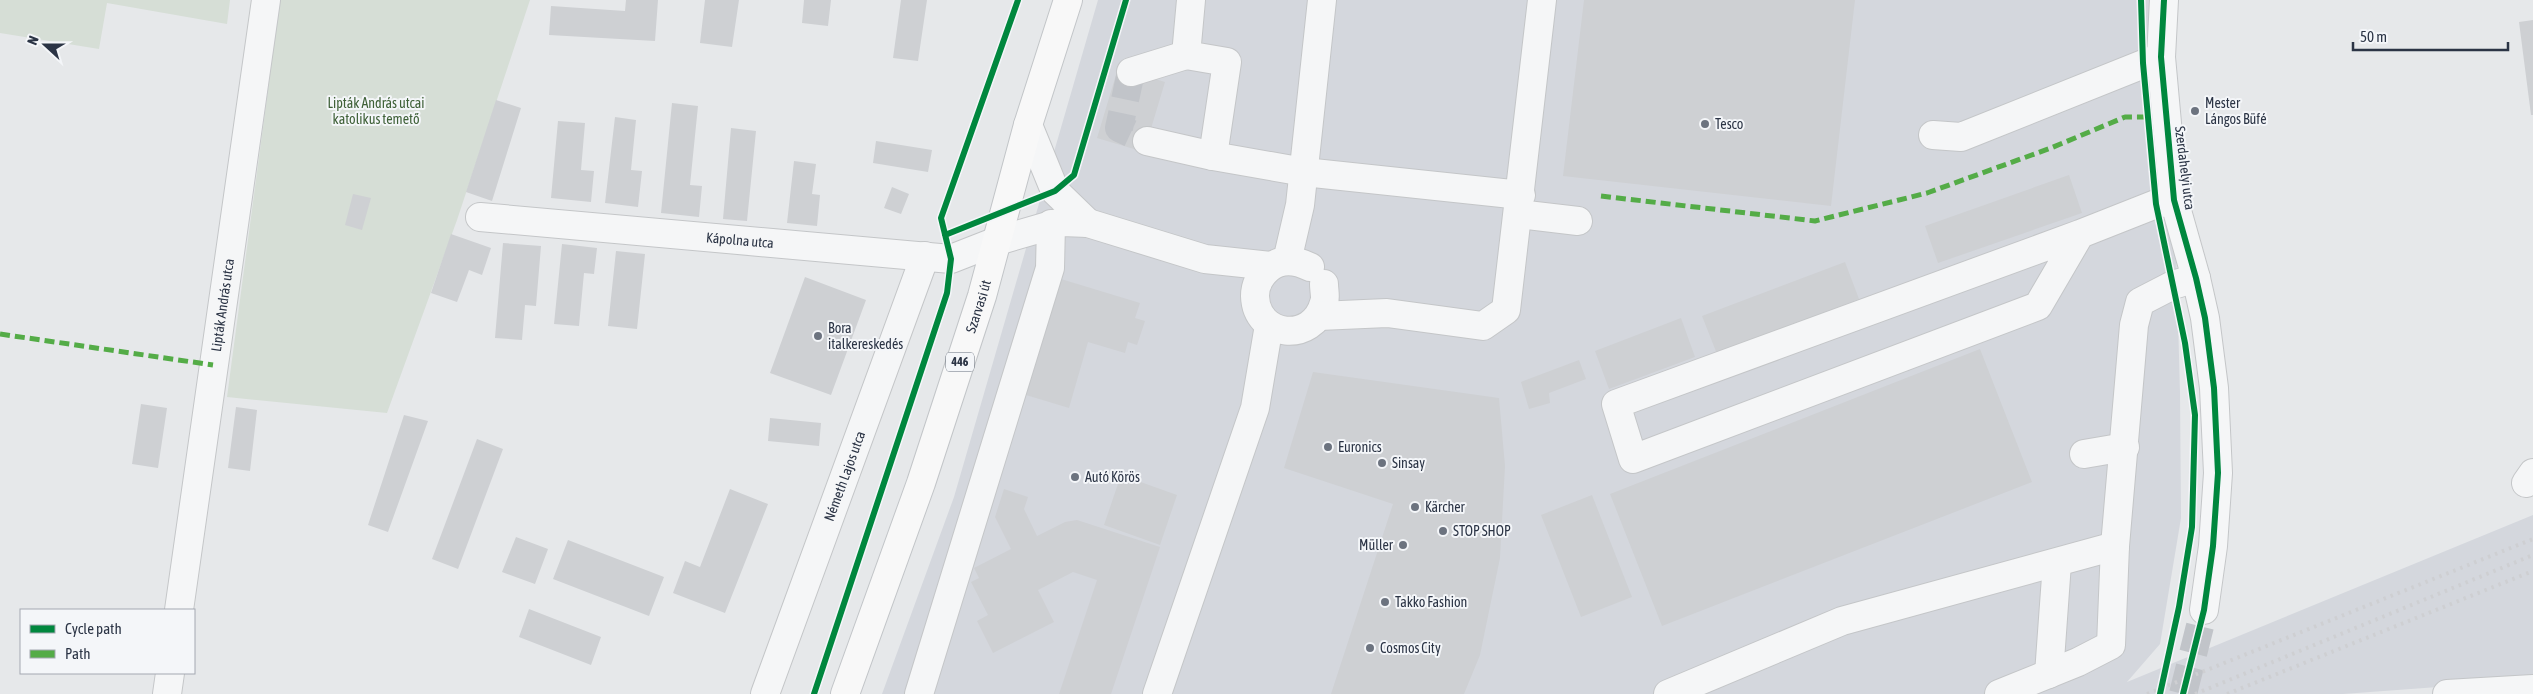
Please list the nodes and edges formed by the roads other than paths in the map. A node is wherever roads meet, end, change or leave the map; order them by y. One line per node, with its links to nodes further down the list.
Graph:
1 (266, 0): 37 (street, Lipták András utca)
2 (1068, 0): 10 (main road, Szarvasi út / 446)
3 (1191, 0): 7 (street)
4 (1322, 0): 14 (street)
5 (1542, 0): 16 (street)
6 (2164, 0): 8 (street, Szerdahelyi utca)
7 (1186, 55): 9 (street); 13 (street)
8 (2161, 57): 11 (street); 15 (street, Szerdahelyi utca)
9 (1131, 72)
10 (1028, 125): 19 (street); 22 (main road, Szarvasi út / 446)
11 (1933, 134)
12 (1147, 141): 13 (street)
13 (1213, 156): 14 (street)
14 (1304, 172): 16 (street); 25 (street)
15 (2174, 200): 21 (street); 26 (street, Szerdahelyi utca)
16 (1520, 205): 18 (street); 28 (street)
17 (480, 216): 23 (street, Kápolna utca)
18 (1578, 221)
19 (1088, 223): 20 (street, Kápolna utca); 24 (street)
20 (1051, 224): 22 (street, Kápolna utca); 45 (street)
21 (2080, 234): 21 (street)
22 (997, 241): 23 (street, Kápolna utca); 44 (main road, Szarvasi út / 446)
23 (925, 256): 43 (street, Németh Lajos utca)
24 (1205, 259): 25 (street); 27 (street)
25 (1298, 270): 27 (street); 28 (street); 29 (street)
26 (2196, 278): 33 (street); 38 (street, Szerdahelyi utca)
27 (1255, 289): 30 (street)
28 (1387, 314): 29 (street)
29 (1319, 316): 31 (street)
30 (1269, 325): 31 (street); 32 (street)
31 (1296, 331): 32 (street)
32 (1255, 408): 46 (street)
33 (2125, 447): 34 (street); 35 (street)
34 (2084, 454)
35 (2115, 546): 36 (street); 40 (street)
36 (2057, 563): 40 (street); 47 (street)
37 (179, 609)
38 (2204, 610)
39 (170, 674): 42 (street)
40 (2049, 674): 48 (street)
41 (2533, 689): 49 (street)
42 (167, 694)
43 (765, 694)
44 (845, 694)
45 (919, 694)
46 (1157, 694)
47 (1668, 694)
48 (1999, 694)
49 (2447, 694)

